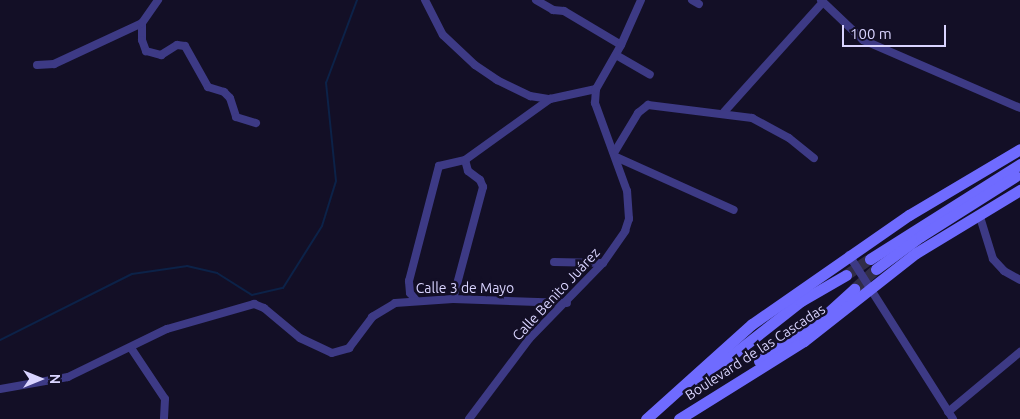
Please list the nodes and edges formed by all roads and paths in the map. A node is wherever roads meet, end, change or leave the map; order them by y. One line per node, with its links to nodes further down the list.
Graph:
1 (158, 0): 6 (street)
2 (425, 0): 12 (street)
3 (536, 0): 7 (street)
4 (641, 0): 7 (street)
5 (822, 1): 13 (street); 14 (street)
6 (142, 22): 9 (street); 15 (street)
7 (621, 46): 8 (street)
8 (616, 55): 10 (street); 11 (street)
9 (37, 65)
10 (650, 75)
11 (596, 89): 12 (street); 17 (street, Calle Benito Juárez)
12 (550, 99): 19 (street)
13 (1020, 108)
14 (724, 112): 17 (street); 18 (street)
15 (256, 124)
16 (1020, 149): 25 (main road, Boulevard de las Cascadas)
17 (615, 155): 23 (street); 27 (street, Calle Benito Juárez)
18 (814, 158)
19 (466, 160): 32 (street); 33 (street)
20 (1020, 164): 21 (main road)
21 (1020, 173)
22 (1020, 190): 24 (main road, Boulevard de las Cascadas)
23 (734, 210)
24 (980, 217): 29 (street); 31 (main road, Boulevard de las Cascadas)
25 (849, 255): 31 (street); 38 (main road, Boulevard de las Cascadas)
26 (554, 262): 27 (street)
27 (603, 264): 34 (street, Calle Benito Juárez)
28 (846, 275): 38 (main road)
29 (1020, 280)
30 (854, 289): 39 (main road)
31 (869, 290): 39 (main road, Boulevard de las Cascadas); 40 (street)
32 (454, 299): 33 (street, Calle 3 de Mayo); 34 (street, Calle 3 de Mayo)
33 (416, 300): 35 (street, Calle 3 de Mayo)
34 (567, 303): 42 (street, Calle Benito Juárez)
35 (131, 348): 37 (street); 41 (street)
36 (1020, 352): 40 (street)
37 (0, 389)
38 (673, 398): 43 (main road, Boulevard de las Cascadas)
39 (708, 400): 44 (main road, Boulevard de las Cascadas)
40 (951, 416)
41 (164, 419)
42 (469, 419)
43 (646, 419)
44 (679, 419)

